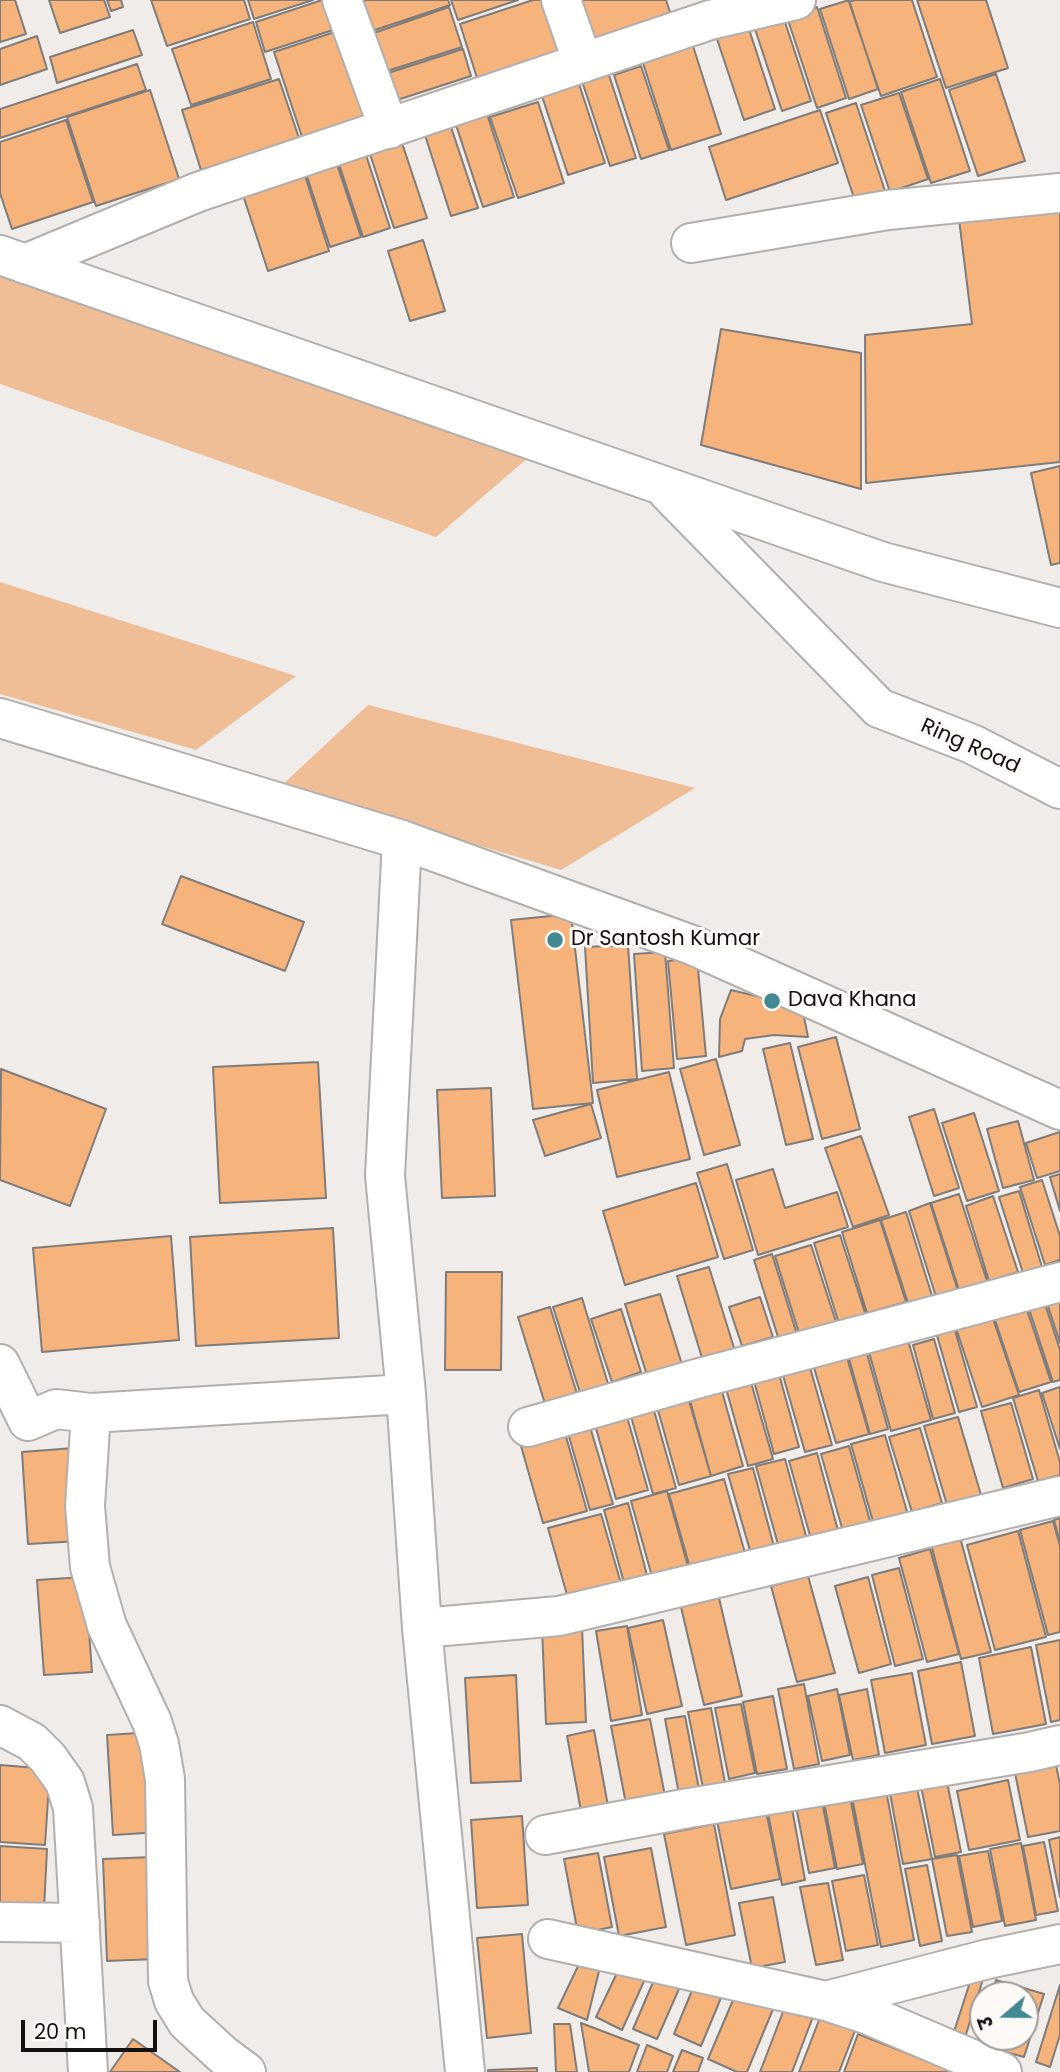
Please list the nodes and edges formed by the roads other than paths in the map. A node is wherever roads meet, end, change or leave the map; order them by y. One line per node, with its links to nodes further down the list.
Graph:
1 (342, 0): 5 (street)
2 (561, 0): 4 (street)
3 (796, 0): 4 (street)
4 (583, 63): 5 (street)
5 (389, 129): 8 (street)
6 (1060, 193): 7 (street)
7 (691, 243)
8 (13, 260): 9 (street)
9 (661, 485): 10 (street); 12 (street, Ring Road)
10 (1060, 608)
11 (0, 718): 13 (street)
12 (1060, 789)
13 (402, 840): 14 (street); 17 (street)
14 (1060, 1110)
15 (1060, 1282): 20 (street)
16 (0, 1364): 19 (street)
17 (406, 1394): 18 (street); 22 (street)
18 (91, 1413): 19 (street); 32 (street)
19 (14, 1422)
20 (528, 1427)
21 (1060, 1496): 22 (street)
22 (422, 1628): 33 (street)
23 (0, 1725): 27 (street)
24 (1060, 1745): 25 (street)
25 (545, 1835)
26 (0, 1922): 27 (street)
27 (80, 1923): 31 (street)
28 (548, 1939): 30 (street)
29 (1060, 1944): 30 (street)
30 (826, 2001): 34 (street)
31 (88, 2072)
32 (246, 2072)
33 (465, 2072)
34 (1002, 2072)

